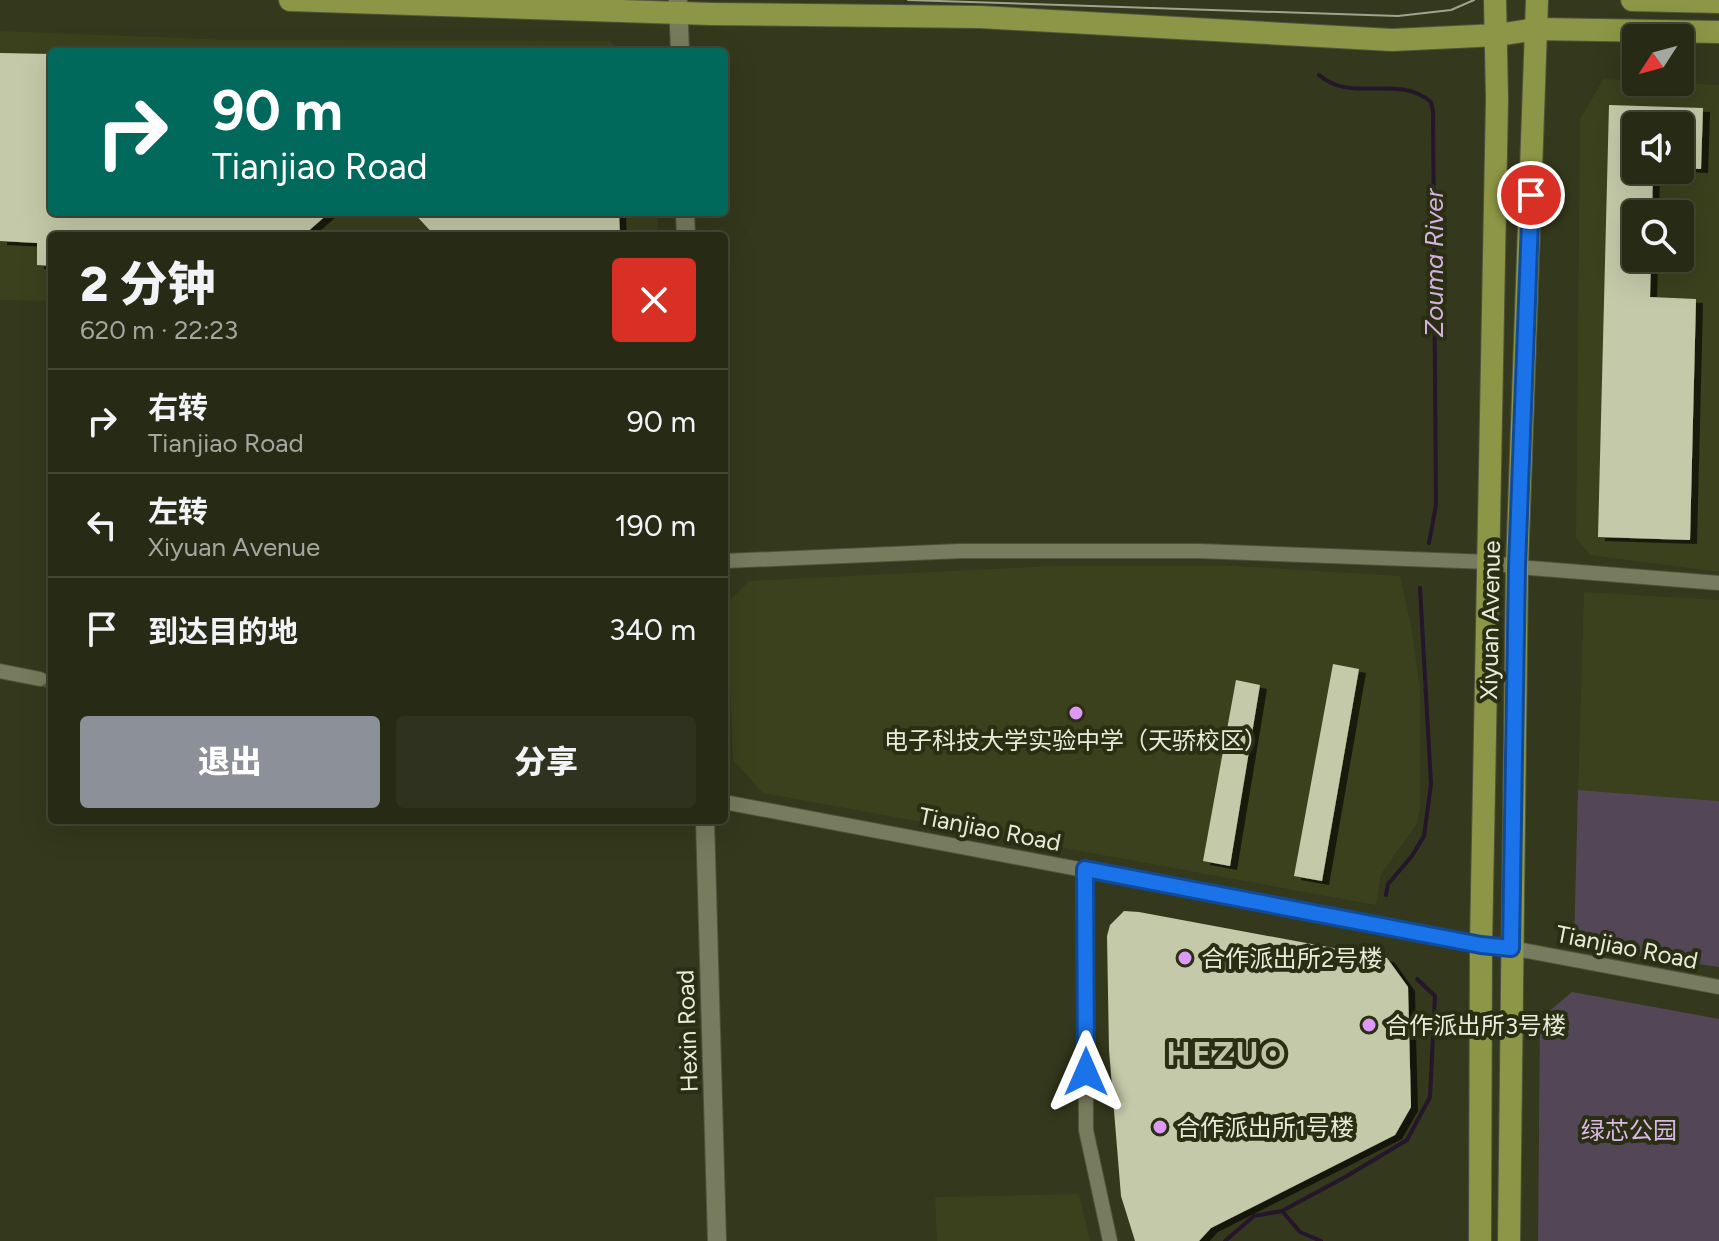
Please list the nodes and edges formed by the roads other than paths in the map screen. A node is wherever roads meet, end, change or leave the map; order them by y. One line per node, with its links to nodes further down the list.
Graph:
1 (290, 0): 6 (main road)
2 (1495, 0): 9 (main road, Xiyuan Avenue)
3 (1537, 0): 7 (main road, Xiyuan Avenue)
4 (1632, 0): 5 (main road)
5 (1719, 2)
6 (679, 6): 9 (main road); 10 (street)
7 (1537, 29): 8 (main road); 9 (main road); 13 (main road, Xiyuan Avenue)
8 (1719, 32)
9 (1498, 35): 12 (main road, Xiyuan Avenue)
10 (680, 48)
11 (728, 561): 12 (street)
12 (1489, 562): 13 (street); 20 (main road, Xiyuan Avenue)
13 (1517, 567): 14 (street); 21 (main road, Xiyuan Avenue)
14 (1719, 583)
15 (0, 671): 16 (street)
16 (40, 679)
17 (728, 803): 19 (street, Tianjiao Road)
18 (705, 824): 23 (street, Hexin Road)
19 (1085, 869): 20 (street, Tianjiao Road); 24 (street)
20 (1481, 945): 21 (street, Tianjiao Road); 25 (main road, Xiyuan Avenue)
21 (1511, 948): 22 (street, Tianjiao Road); 26 (main road, Xiyuan Avenue)
22 (1719, 987)
23 (717, 1241)
24 (1110, 1241)
25 (1480, 1241)
26 (1509, 1241)

